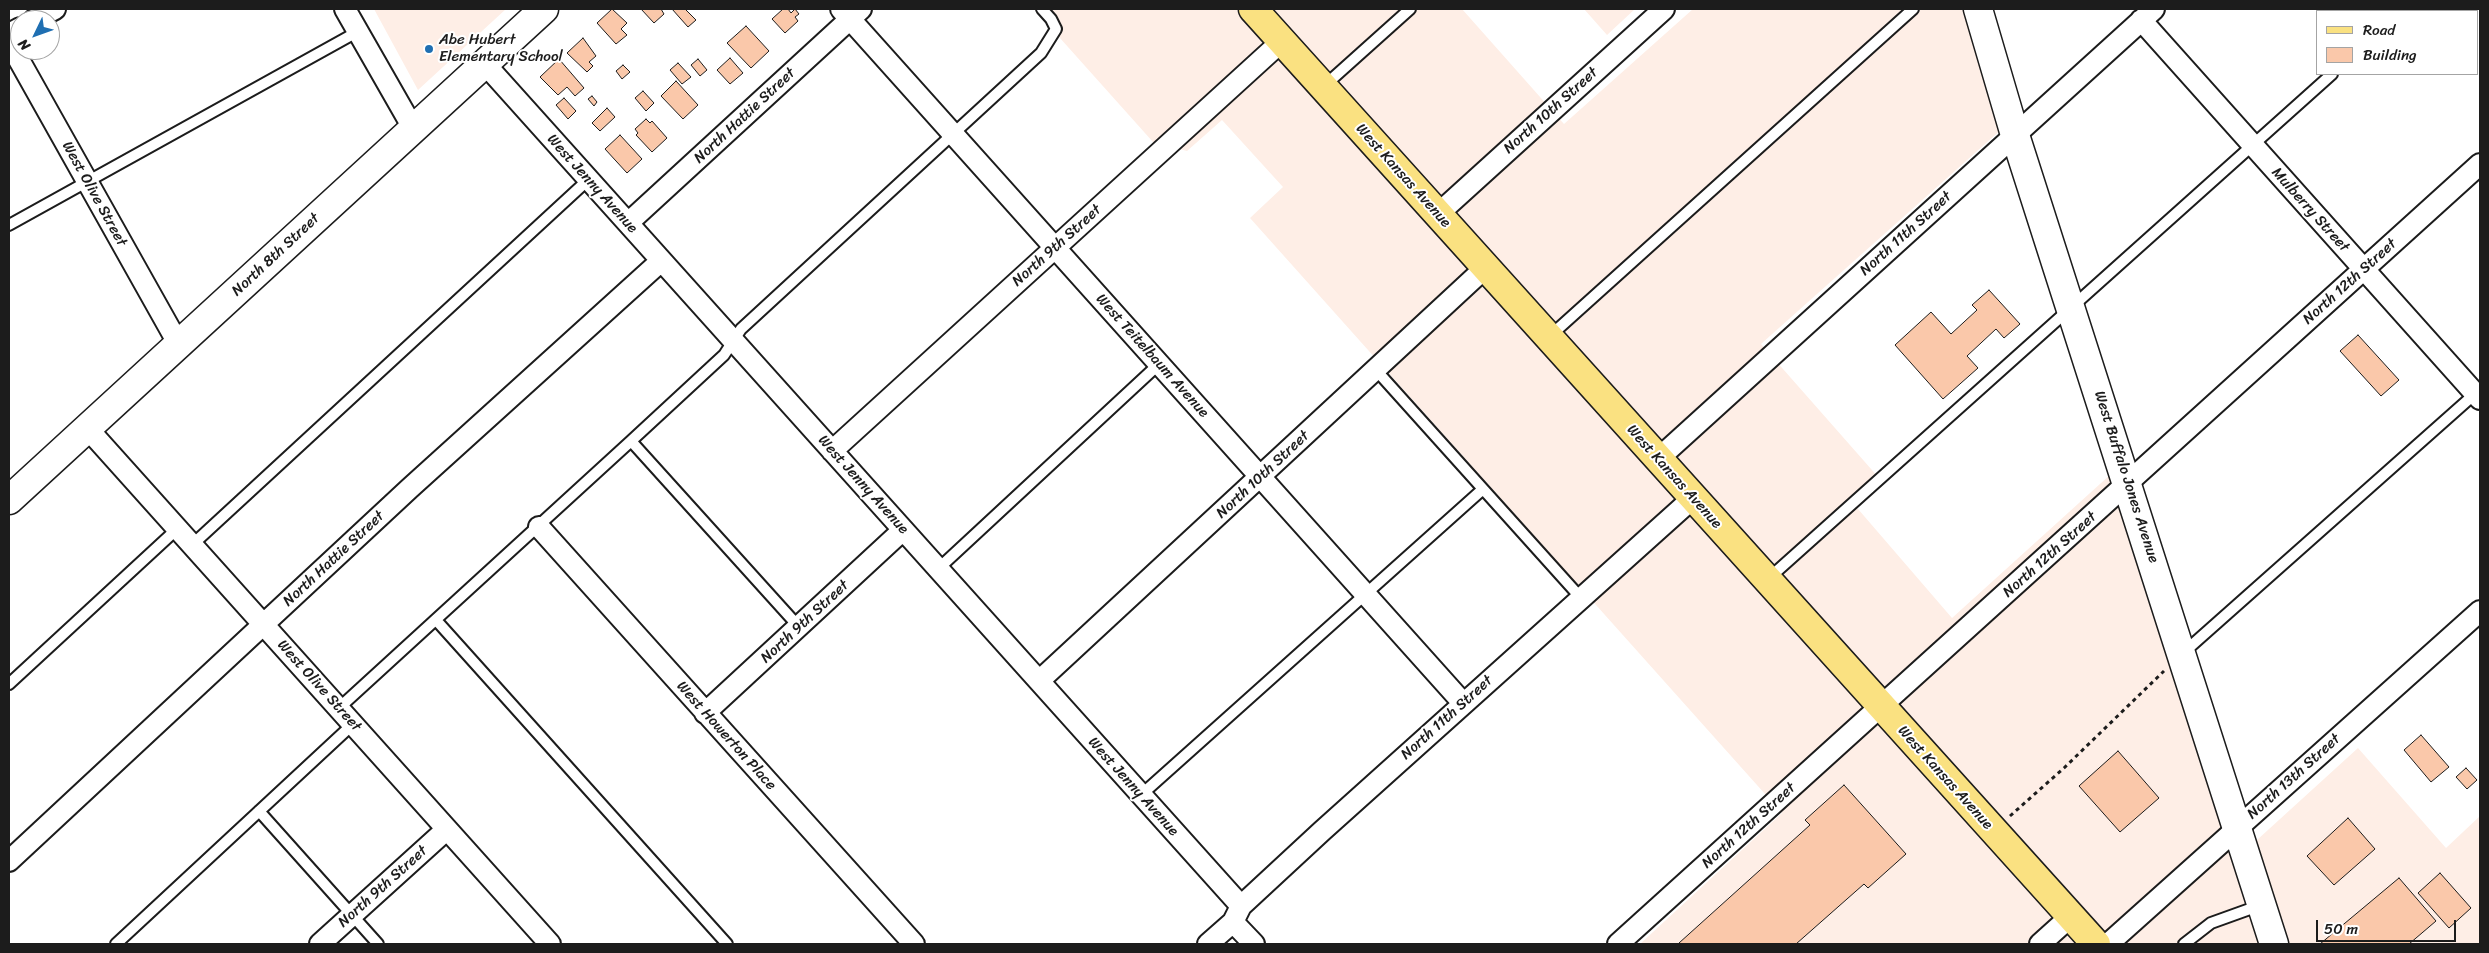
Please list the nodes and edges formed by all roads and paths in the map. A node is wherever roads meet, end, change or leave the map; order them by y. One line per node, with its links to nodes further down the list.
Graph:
1 (345, 9): 11 (street)
2 (544, 9): 14 (main road, North 8th Street)
3 (1042, 9): 18 (lane)
4 (1253, 9): 12 (main road, West Kansas Avenue)
5 (1410, 9): 16 (lane)
6 (1664, 9): 24 (street, North 10th Street)
7 (1914, 9): 32 (lane)
8 (1978, 9): 19 (main road, West Buffalo Jones Avenue)
9 (851, 12): 18 (street, West Teitelbaum Avenue); 26 (street, North Hattie Street)
10 (2147, 15): 19 (street, North 11th Street); 20 (street, Mulberry Street)
11 (357, 32): 17 (street); 23 (lane)
12 (1282, 41): 16 (main road, West Kansas Avenue); 27 (street, North 9th Street)
13 (9, 42): 23 (street, West Olive Street)
14 (485, 64): 17 (main road, North 8th Street); 22 (street, West Jenny Avenue)
15 (2331, 75): 20 (lane)
16 (1323, 87): 24 (main road, West Kansas Avenue)
17 (413, 128): 34 (main road, North 8th Street)
18 (952, 134): 27 (street, West Teitelbaum Avenue); 33 (lane)
19 (2015, 135): 31 (main road, West Buffalo Jones Avenue); 41 (street, North 11th Street)
20 (2252, 145): 30 (street, Mulberry Street); 31 (lane)
21 (2480, 164): 30 (street, North 12th Street)
22 (589, 179): 26 (street, West Jenny Avenue); 50 (lane)
23 (87, 180): 25 (lane); 34 (street, West Olive Street)
24 (1438, 214): 29 (main road, West Kansas Avenue)
25 (9, 224)
26 (628, 224): 28 (street, West Jenny Avenue)
27 (1055, 248): 35 (street, West Teitelbaum Avenue); 40 (street, North 9th Street)
28 (662, 261): 33 (street, West Jenny Avenue); 57 (street, North Hattie Street)
29 (1486, 267): 32 (main road, West Kansas Avenue); 36 (street, North 10th Street)
30 (2363, 270): 37 (street, Mulberry Street); 43 (street, North 12th Street)
31 (2072, 307): 43 (main road, West Buffalo Jones Avenue); 52 (lane)
32 (1549, 336): 41 (main road, West Kansas Avenue)
33 (733, 341): 39 (lane); 40 (street, West Jenny Avenue)
34 (179, 345): 38 (main road, North 8th Street)
35 (1159, 364): 42 (street, West Teitelbaum Avenue); 51 (lane)
36 (1376, 370): 42 (street, North 10th Street); 44 (lane)
37 (2479, 394): 59 (lane)
38 (88, 429): 46 (main road, North 8th Street); 48 (street, West Olive Street)
39 (631, 441): 47 (lane); 58 (lane)
40 (832, 451): 49 (street, West Jenny Avenue)
41 (1658, 459): 45 (main road, West Kansas Avenue)
42 (1260, 477): 53 (street, West Teitelbaum Avenue); 60 (street, North 10th Street)
43 (2128, 484): 59 (main road, West Buffalo Jones Avenue); 64 (street, North 12th Street)
44 (1482, 489): 53 (lane); 54 (lane)
45 (1693, 498): 52 (main road, West Kansas Avenue); 54 (street, North 11th Street)
46 (9, 500)
47 (538, 527): 56 (lane); 65 (street, West Howerton Place)
48 (178, 529): 50 (street, West Olive Street); 61 (lane)
49 (903, 530): 51 (street, West Jenny Avenue); 58 (street, North 9th Street)
50 (192, 545): 57 (street, West Olive Street)
51 (938, 569): 60 (street, West Jenny Avenue)
52 (1767, 579): 64 (main road, West Kansas Avenue)
53 (1365, 594): 62 (street, West Teitelbaum Avenue); 67 (lane)
54 (1581, 598): 62 (street, North 11th Street)
55 (2480, 611): 69 (street, North 13th Street)
56 (436, 620): 63 (lane); 81 (lane)
57 (264, 624): 63 (street, West Olive Street); 72 (street, North Hattie Street)
58 (799, 628): 65 (street, North 9th Street)
59 (2182, 654): 69 (main road, West Buffalo Jones Avenue); 71 (path)
60 (1039, 681): 67 (street, West Jenny Avenue)
61 (9, 684)
62 (1463, 703): 74 (street, North 11th Street)
63 (339, 708): 66 (street, West Olive Street)
64 (1882, 708): 71 (main road, West Kansas Avenue); 85 (street, North 12th Street)
65 (705, 713): 82 (street, West Howerton Place)
66 (353, 724): 68 (lane); 70 (street, West Olive Street)
67 (1141, 795): 74 (street, West Jenny Avenue)
68 (259, 811): 75 (lane); 77 (lane)
69 (2237, 828): 73 (main road, West Buffalo Jones Avenue); 88 (street, North 13th Street)
70 (446, 830): 75 (street, North 9th Street); 80 (street, West Olive Street)
71 (1994, 832): 76 (main road, West Kansas Avenue)
72 (9, 861)
73 (2262, 904): 89 (lane); 90 (main road, West Buffalo Jones Avenue)
74 (1237, 914): 83 (street, North 11th Street); 84 (street, West Jenny Avenue)
75 (352, 915): 78 (street, North 9th Street); 79 (lane)
76 (2070, 917): 86 (street); 87 (main road, West Kansas Avenue)
77 (116, 944)
78 (320, 944)
79 (378, 944)
80 (550, 944)
81 (727, 944)
82 (914, 944)
83 (1208, 944)
84 (1254, 944)
85 (1618, 944)
86 (2040, 944)
87 (2096, 944)
88 (2108, 944)
89 (2184, 944)
90 (2274, 944)

